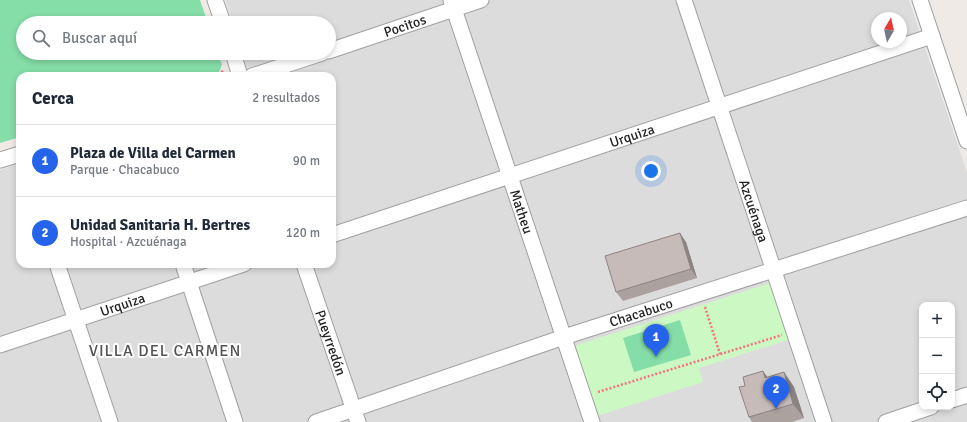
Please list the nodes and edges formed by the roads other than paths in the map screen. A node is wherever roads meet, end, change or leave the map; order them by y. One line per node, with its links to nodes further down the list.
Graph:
1 (215, 0): 6 (street)
2 (481, 0): 5 (street, Pocitos)
3 (684, 0): 13 (street, Azcuénaga)
4 (920, 0): 7 (street)
5 (453, 4): 8 (street, Pocitos); 17 (street, Matheu)
6 (220, 16)
7 (932, 36): 13 (street, Urquiza); 14 (street)
8 (336, 47)
9 (235, 60): 11 (street)
10 (301, 60): 12 (street)
11 (239, 72)
12 (264, 72)
13 (720, 106): 17 (street, Urquiza); 24 (street, Azcuénaga)
14 (967, 141)
15 (16, 155): 16 (street)
16 (0, 160)
17 (510, 176): 19 (street, Urquiza); 27 (street, Matheu)
18 (967, 208): 24 (street, Chacabuco)
19 (336, 234)
20 (58, 268): 26 (street)
21 (184, 268): 25 (street)
22 (232, 268): 25 (street, Urquiza)
23 (305, 268): 32 (street, Pueyrredón)
24 (774, 270): 27 (street, Chacabuco); 37 (street, Azcuénaga)
25 (189, 282): 26 (street, Urquiza); 34 (street)
26 (76, 320): 28 (street, Urquiza); 33 (street)
27 (564, 337): 32 (street, Chacabuco); 36 (street, Matheu)
28 (0, 345)
29 (967, 395): 30 (street)
30 (955, 399)
31 (922, 410): 38 (street)
32 (355, 416): 35 (street, Chacabuco)
33 (110, 422)
34 (235, 422)
35 (316, 422)
36 (592, 422)
37 (824, 422)
38 (886, 422)

